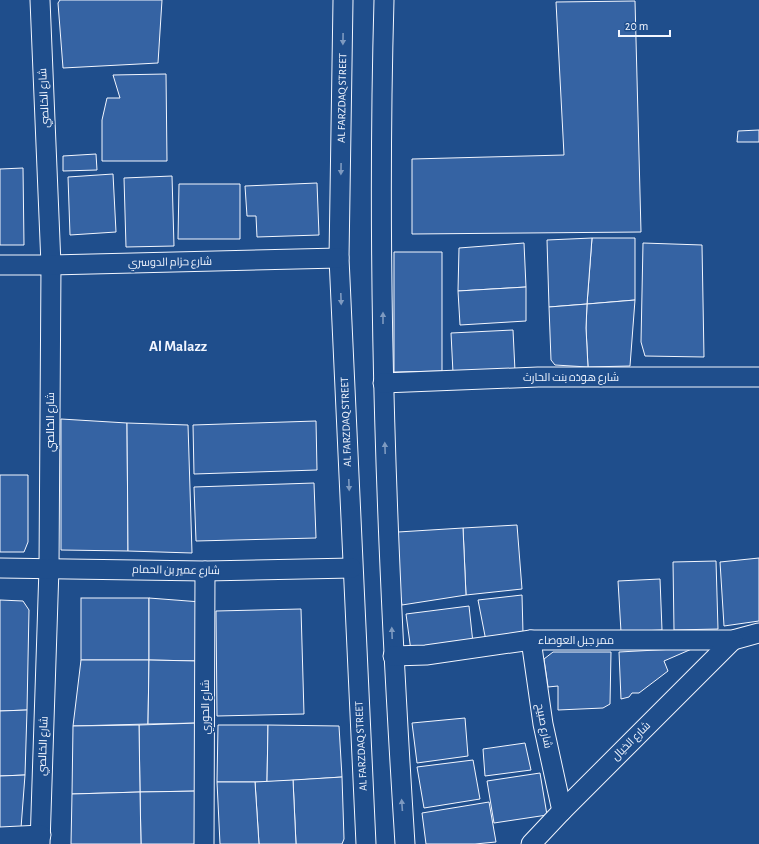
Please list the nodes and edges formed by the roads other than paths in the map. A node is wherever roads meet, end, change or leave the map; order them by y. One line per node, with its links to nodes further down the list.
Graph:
1 (40, 0): 6 (street, شارع الخالصي)
2 (343, 0): 4 (street, AL FARZDAQ STREET, one-way to 4)
3 (384, 0): 8 (street, one-way to 3)
4 (339, 258): 6 (street, شارع حزام الدوسري); 11 (street, AL FARZDAQ STREET, one-way to 11)
5 (0, 265): 6 (street, شارع حزام الدوسري)
6 (51, 265): 10 (street, شارع الخالصي)
7 (759, 377): 8 (street, شارع هوذه بنت الحارث)
8 (383, 383): 16 (street, one-way to 8)
9 (0, 568): 10 (street, شارع عمير بن الحمام)
10 (49, 568): 12 (street, شارع عمير بن الحمام); 19 (street, شارع الخالصي)
11 (352, 568): 12 (street, شارع عمير بن الحمام); 21 (street, AL FARZDAQ STREET)
12 (205, 571): 20 (street, شارع الحوري)
13 (759, 633): 15 (street, ممر جبل العوصاء)
14 (530, 640): 15 (street, ممر جبل العوصاء); 16 (street, ممر جبل العوصاء); 17 (street, شارع صبيح)
15 (733, 640): 17 (street, شارع الخيال)
16 (393, 656): 22 (street, one-way to 16)
17 (562, 810): 23 (street, شارع الخيال)
18 (0, 837): 19 (street)
19 (40, 839)
20 (204, 844)
21 (366, 844)
22 (405, 844)
23 (531, 844)

